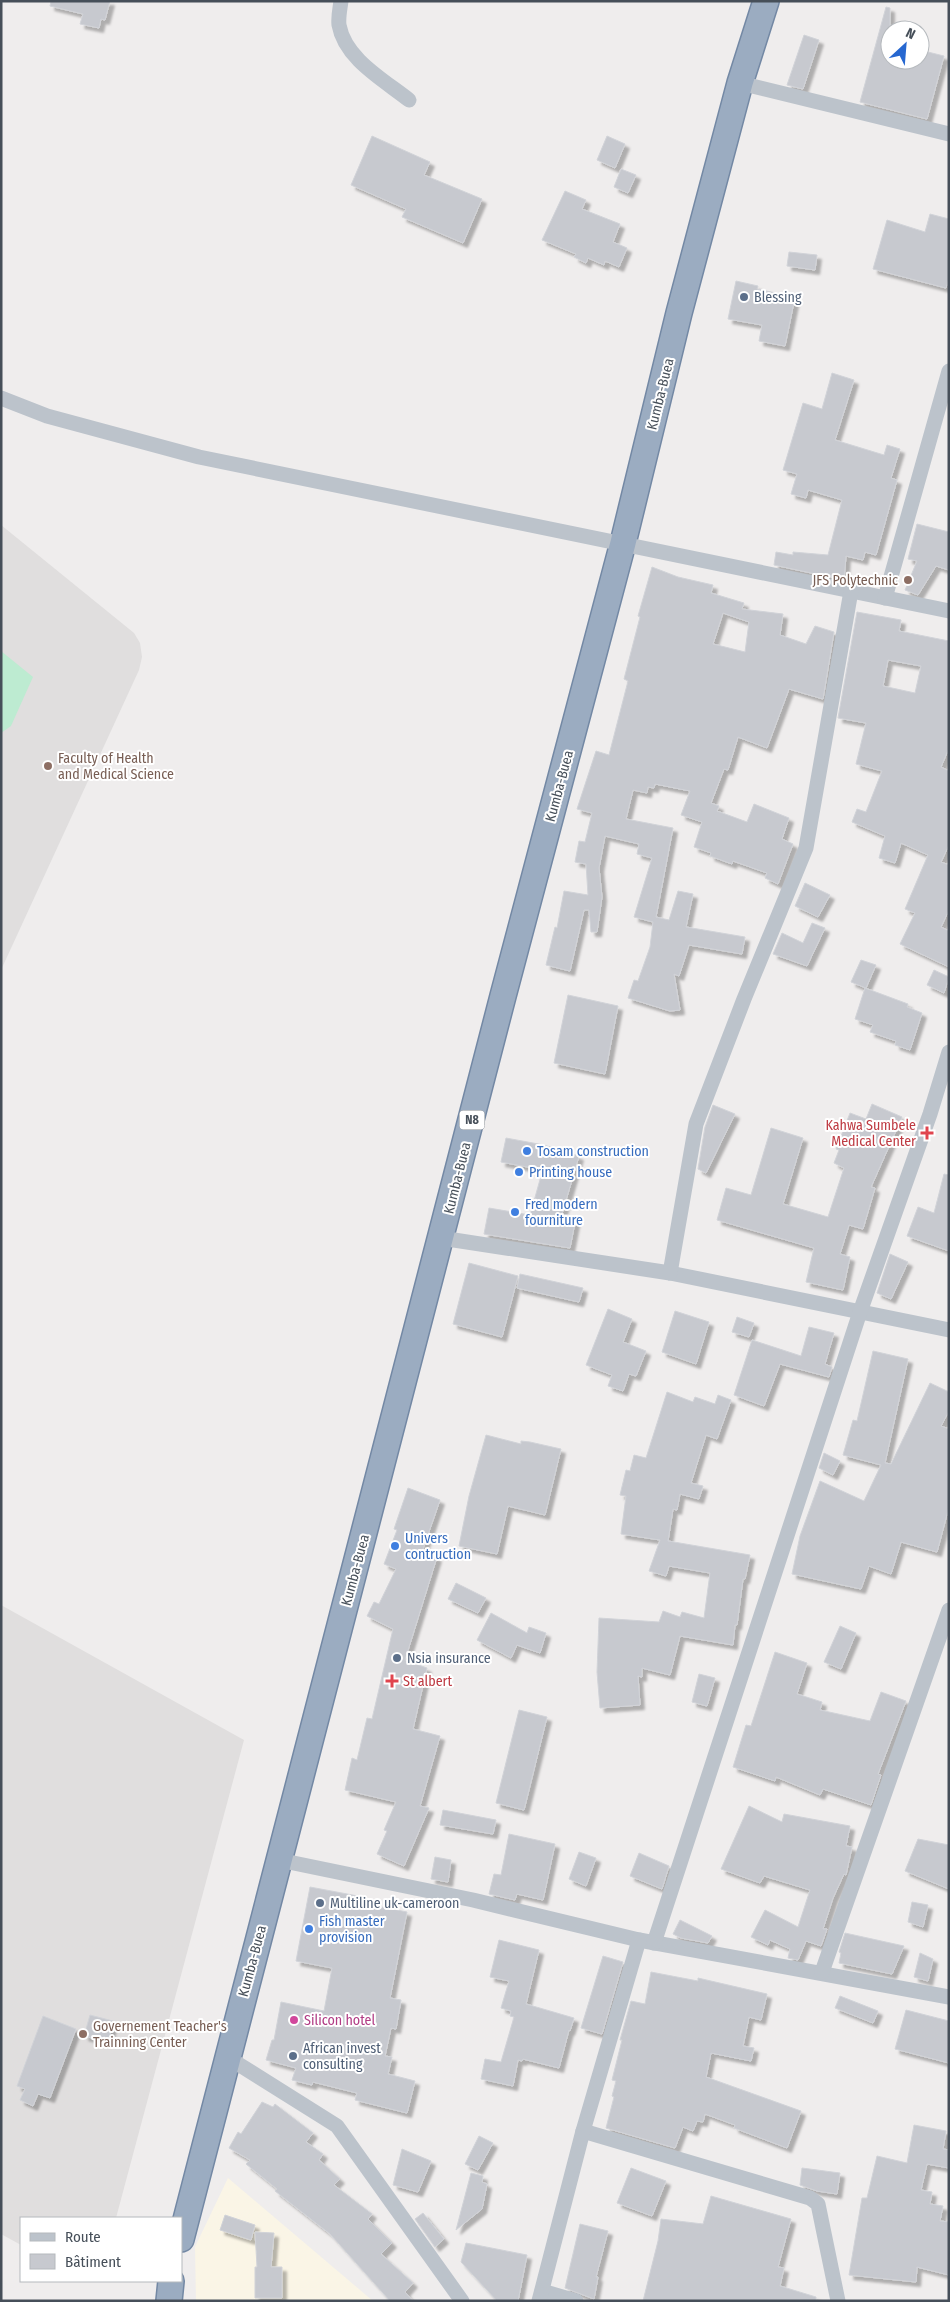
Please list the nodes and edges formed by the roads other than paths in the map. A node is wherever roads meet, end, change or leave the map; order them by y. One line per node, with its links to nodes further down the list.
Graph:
1 (341, 1): 4 (street)
2 (766, 1): 3 (highway, Kumba-Buea / N8)
3 (740, 83): 5 (street); 8 (highway, Kumba-Buea / N8)
4 (410, 100)
5 (949, 134)
6 (949, 371): 10 (street)
7 (1, 398): 8 (street)
8 (623, 543): 9 (street); 13 (highway, Kumba-Buea / N8)
9 (851, 591): 10 (street); 14 (street)
10 (885, 598): 11 (street)
11 (949, 611)
12 (949, 1052): 15 (street)
13 (441, 1238): 14 (street); 18 (highway, Kumba-Buea / N8)
14 (670, 1273): 15 (street)
15 (860, 1312): 16 (street); 20 (street)
16 (949, 1330)
17 (949, 1610): 21 (street)
18 (279, 1860): 19 (street); 23 (highway, Kumba-Buea / N8)
19 (638, 1940): 20 (street); 24 (street)
20 (654, 1943): 21 (street)
21 (822, 1972): 22 (street)
22 (949, 1997)
23 (227, 2057): 25 (highway, Kumba-Buea / N8); 27 (street)
24 (583, 2131): 26 (street); 29 (street)
25 (182, 2235)
26 (541, 2296): 28 (street)
27 (462, 2301)
28 (576, 2301)
29 (838, 2301)

